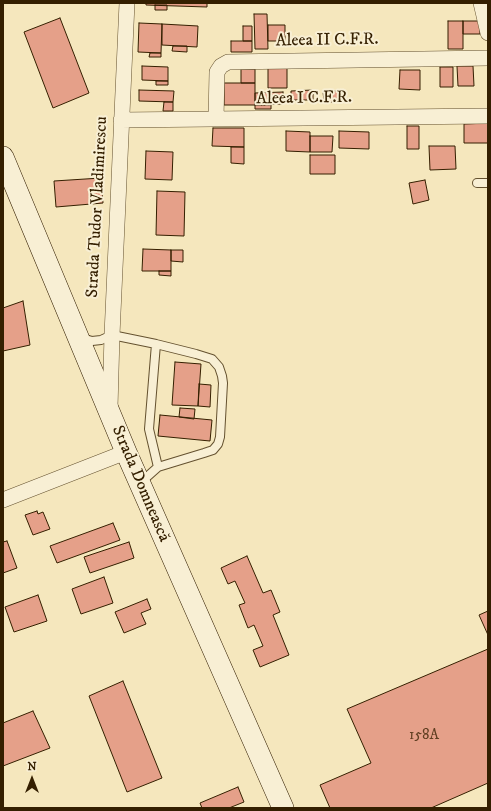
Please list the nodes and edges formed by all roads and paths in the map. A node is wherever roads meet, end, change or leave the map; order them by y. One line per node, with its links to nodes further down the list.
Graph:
1 (127, 3): 7 (street, Strada Tudor Vladimirescu)
2 (481, 3): 3 (street)
3 (488, 33)
4 (488, 58): 6 (street, Aleea II C.F.R.)
5 (488, 116): 6 (street, Aleea I C.F.R.)
6 (216, 119): 7 (street, Aleea I C.F.R.)
7 (121, 120): 12 (street, Strada Tudor Vladimirescu)
8 (3, 157): 11 (main road, Strada Domnească)
9 (477, 183): 10 (lane)
10 (488, 183)
11 (76, 334): 12 (lane); 14 (main road, Strada Domnească)
12 (112, 335): 13 (lane); 14 (street, Strada Tudor Vladimirescu)
13 (156, 344): 16 (lane); 16 (lane)
14 (110, 413): 15 (main road, Strada Domnească)
15 (126, 452): 17 (main road, Strada Domnească); 18 (street)
16 (158, 467): 17 (lane)
17 (139, 484): 19 (main road, Strada Domnească)
18 (3, 500)
19 (283, 808)

